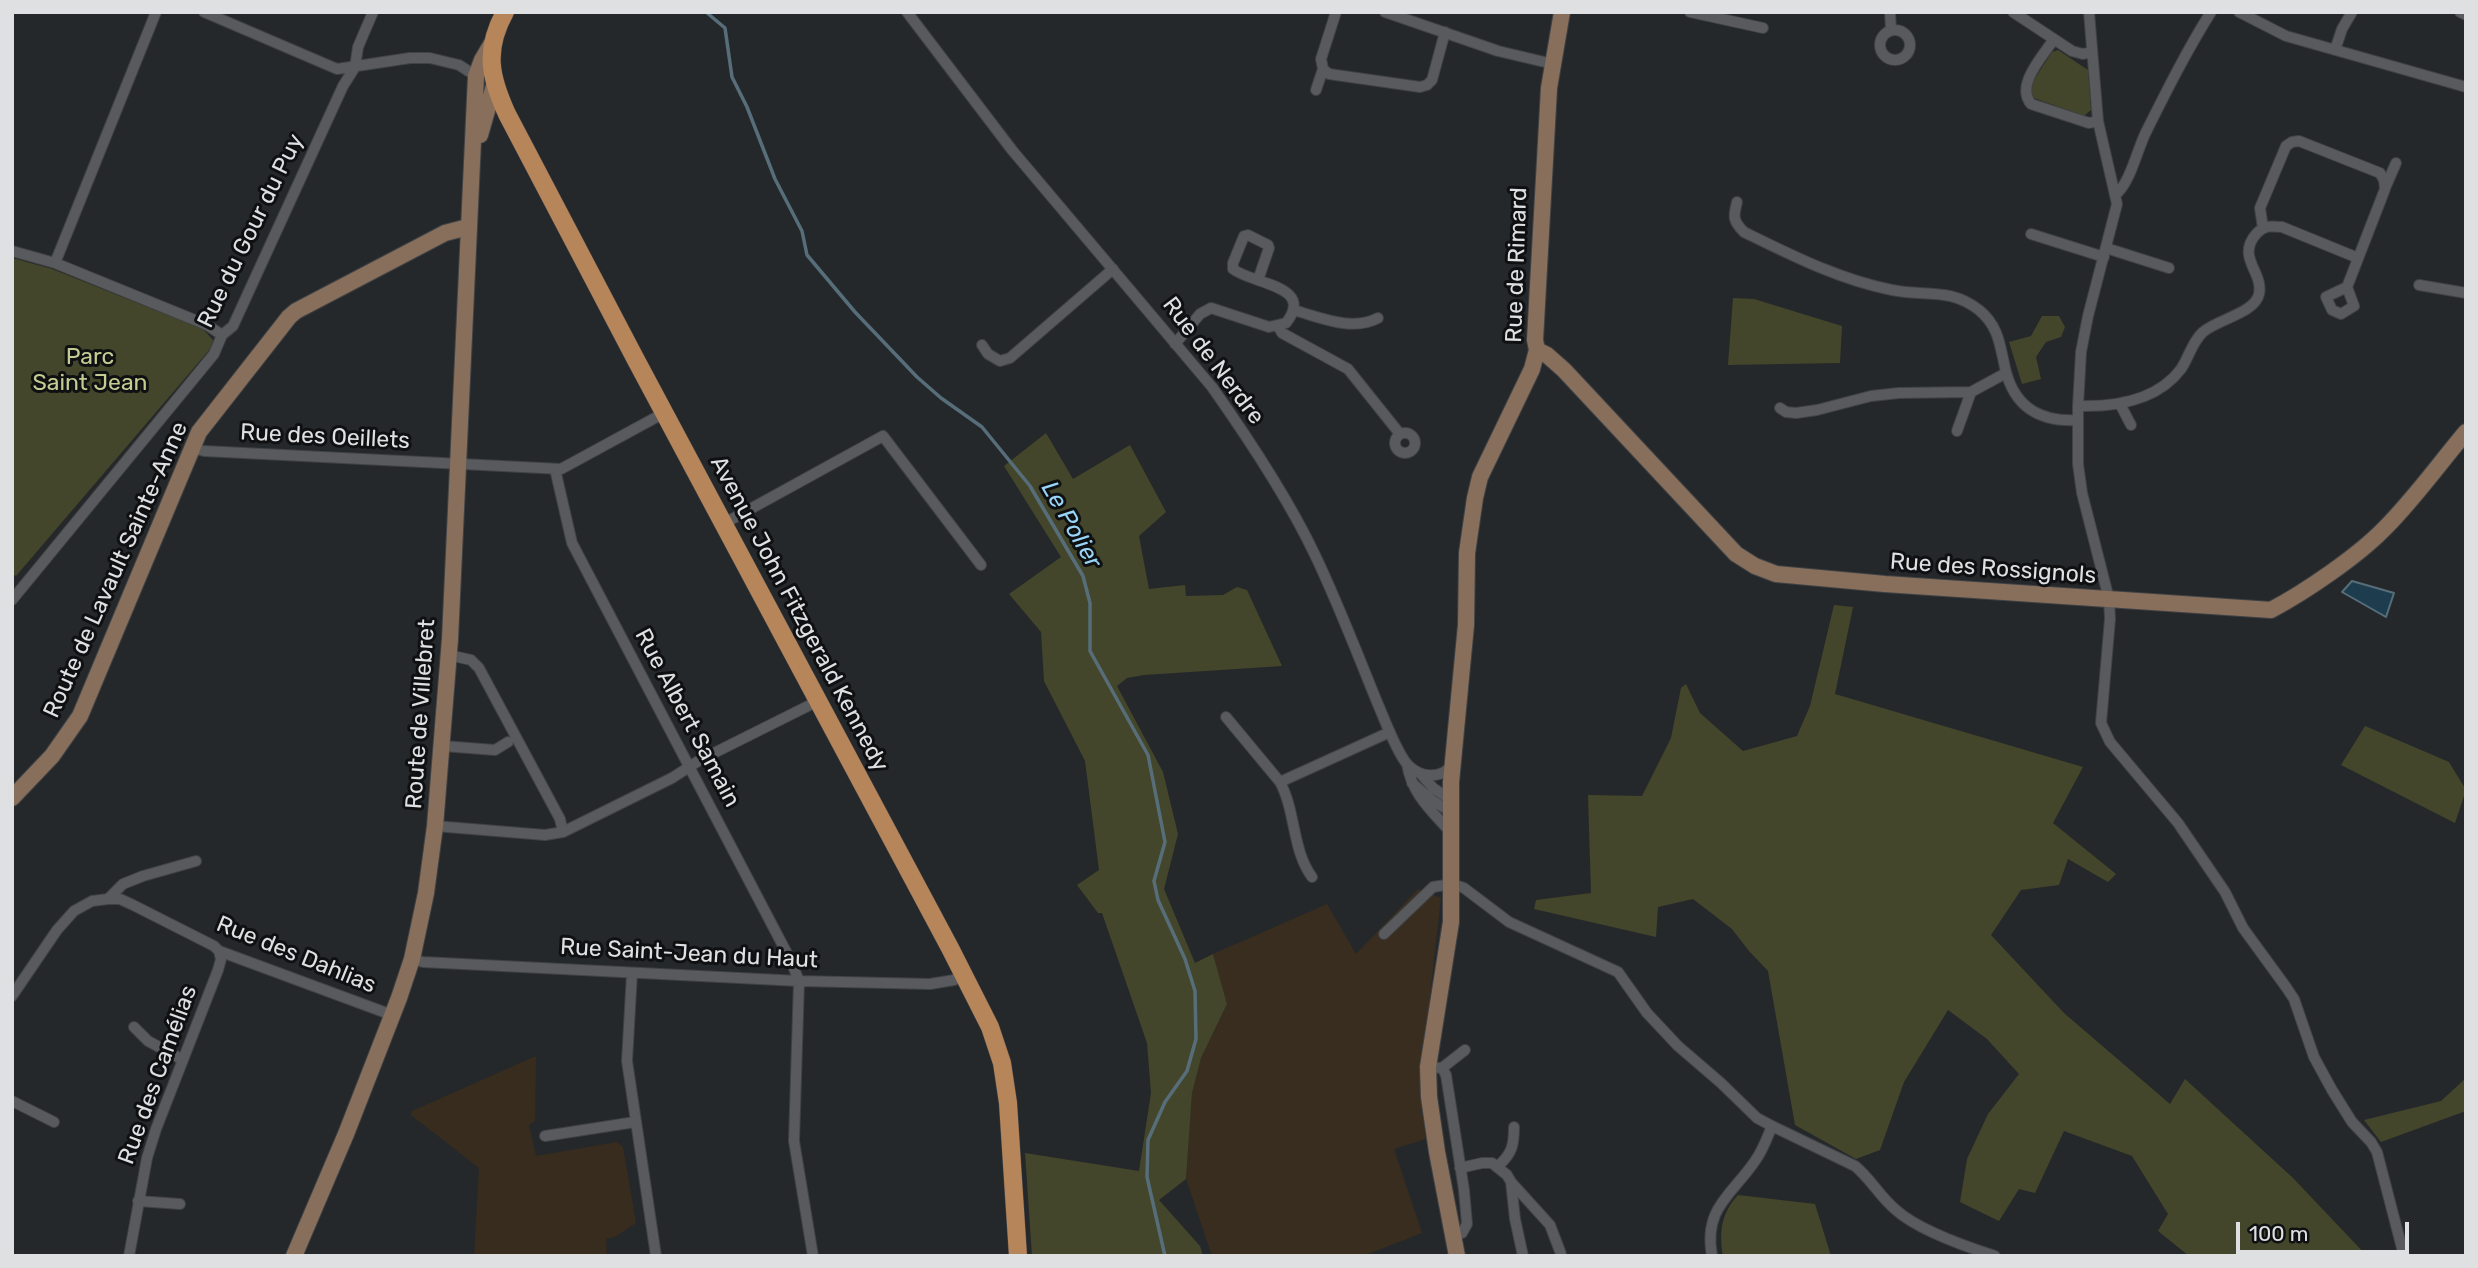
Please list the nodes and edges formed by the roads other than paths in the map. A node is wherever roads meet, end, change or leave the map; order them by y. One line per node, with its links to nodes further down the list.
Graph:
1 (156, 12): 47 (street)
2 (204, 12): 26 (street)
3 (373, 12): 26 (street, Rue du Gour du Puy)
4 (505, 12): 22 (main road, Avenue John Fitzgerald Kennedy)
5 (906, 12): 49 (street, Rue de Nerdre)
6 (1336, 12): 27 (street)
7 (1385, 12): 20 (street)
8 (1562, 12): 25 (street, Rue de Rimard)
9 (1690, 12): 18 (street)
10 (1890, 12): 19 (street)
11 (2013, 12): 21 (street)
12 (2089, 12): 24 (street)
13 (2211, 12): 39 (street)
14 (2239, 12): 23 (street)
15 (2351, 12): 23 (street)
16 (2460, 12): 17 (street)
17 (2466, 15)
18 (1763, 28)
19 (1891, 30)
20 (1445, 32): 25 (street); 27 (street)
21 (2054, 39): 24 (street); 33 (street)
22 (492, 43): 28 (street); 29 (main road, Avenue John Fitzgerald Kennedy)
23 (2335, 50): 30 (street)
24 (2092, 52): 33 (street)
25 (1553, 64): 60 (street, Rue de Rimard)
26 (355, 67): 28 (street); 57 (street, Rue du Gour du Puy)
27 (1323, 69): 31 (street)
28 (476, 76): 32 (street); 36 (street)
29 (494, 86): 32 (street); 34 (main road, Avenue John Fitzgerald Kennedy)
30 (2466, 87)
31 (1316, 90)
32 (488, 107): 35 (street)
33 (2098, 121): 39 (street)
34 (513, 126): 35 (street); 66 (main road, Avenue John Fitzgerald Kennedy)
35 (481, 131): 36 (street)
36 (474, 150): 41 (street, Route de Villebret)
37 (2396, 163): 38 (street)
38 (2385, 189): 42 (street); 46 (street)
39 (2115, 195): 45 (street)
40 (1737, 202): 61 (street)
41 (468, 227): 72 (street, Route de Lavault Sainte-Anne); 73 (street, Route de Villebret)
42 (2263, 228): 46 (street); 63 (street)
43 (2031, 234): 45 (street)
44 (12, 251): 47 (street)
45 (2105, 252): 48 (street); 64 (street)
46 (2358, 258): 52 (street)
47 (55, 263): 57 (street)
48 (2169, 268)
49 (1113, 270): 58 (street, Rue de Nerdre); 59 (street)
50 (1258, 280): 54 (street)
51 (2419, 285): 53 (street)
52 (2347, 287)
53 (2466, 293)
54 (1293, 310): 55 (street); 56 (street)
55 (1378, 318)
56 (1278, 326): 58 (street); 71 (street)
57 (222, 334): 77 (street, Rue du Gour du Puy)
58 (1175, 344): 82 (street, Rue de Nerdre)
59 (982, 345)
60 (1537, 350): 78 (street, Rue des Rossignols); 86 (street, Rue de Rimard)
61 (2006, 373): 62 (street); 67 (street)
62 (1971, 392): 65 (street); 69 (street)
63 (2120, 404): 64 (street); 68 (street)
64 (2078, 406): 67 (street)
65 (1780, 408)
66 (664, 413): 74 (street); 75 (main road, Avenue John Fitzgerald Kennedy)
67 (2078, 420): 78 (street)
68 (2131, 425)
69 (1957, 431)
70 (2466, 432): 78 (street, Rue des Rossignols)
71 (1400, 435)
72 (191, 448): 73 (street, Rue des Oeillets); 91 (street, Route de Lavault Sainte-Anne)
73 (457, 464): 74 (street, Rue des Oeillets); 79 (street, Route de Villebret)
74 (555, 469): 87 (street, Rue Albert Samain)
75 (723, 524): 76 (street); 80 (main road, Avenue John Fitzgerald Kennedy)
76 (981, 565)
77 (15, 593)
78 (2109, 599): 136 (street)
79 (449, 655): 84 (street, Route de Villebret); 94 (street)
80 (818, 701): 87 (street); 104 (main road, Avenue John Fitzgerald Kennedy)
81 (1226, 718): 89 (street)
82 (1390, 732): 85 (street, Rue de Nerdre); 89 (street)
83 (508, 742): 84 (street)
84 (443, 746): 93 (street, Route de Villebret)
85 (1407, 764): 88 (street, Rue de Nerdre); 90 (street)
86 (1453, 764): 88 (street); 92 (street, Rue de Rimard)
87 (689, 767): 94 (street); 105 (street, Rue Albert Samain)
88 (1422, 775): 92 (street, Rue de Nerdre)
89 (1280, 782): 97 (street)
90 (1412, 783): 92 (street); 95 (street)
91 (12, 798)
92 (1451, 800): 95 (street, Rue de Rimard)
93 (435, 826): 94 (street); 102 (street, Route de Villebret)
94 (562, 832)
95 (1452, 834): 98 (street, Rue de Rimard)
96 (196, 861): 99 (street)
97 (1312, 877)
98 (1452, 884): 100 (street); 111 (street, Rue de Rimard); 115 (street)
99 (108, 899): 101 (street, Rue des Dahlias); 106 (street)
100 (1384, 934)
101 (219, 951): 107 (street, Rue des Dahlias); 110 (street, Rue des Camélias)
102 (412, 959): 103 (street, Rue Saint-Jean du Haut); 107 (street, Route de Villebret)
103 (632, 973): 105 (street, Rue Saint-Jean du Haut); 114 (street)
104 (963, 973): 105 (street, Rue Saint-Jean du Haut); 130 (main road, Avenue John Fitzgerald Kennedy)
105 (799, 981): 129 (street)
106 (12, 996)
107 (392, 1015): 127 (street, Route de Villebret)
108 (134, 1027): 110 (street)
109 (1465, 1050): 111 (street)
110 (183, 1060): 121 (street, Rue des Camélias)
111 (1435, 1067): 119 (street); 123 (street, Rue de Rimard)
112 (12, 1101): 113 (street)
113 (54, 1122)
114 (635, 1122): 117 (street); 128 (street)
115 (1772, 1126): 124 (street); 133 (street)
116 (1514, 1127): 118 (street)
117 (545, 1136)
118 (1498, 1166): 119 (street); 120 (street)
119 (1460, 1168): 123 (street)
120 (1511, 1182): 125 (street); 132 (street)
121 (138, 1201): 122 (street); 126 (street, Rue des Camélias)
122 (180, 1204)
123 (1453, 1237): 131 (street, Rue de Rimard)
124 (1972, 1248): 134 (street); 135 (street)
125 (1561, 1254)
126 (129, 1256)
127 (294, 1256)
128 (656, 1256)
129 (813, 1256)
130 (1018, 1256)
131 (1457, 1256)
132 (1523, 1256)
133 (1712, 1256)
134 (1962, 1256)
135 (1995, 1256)
136 (2404, 1256)

